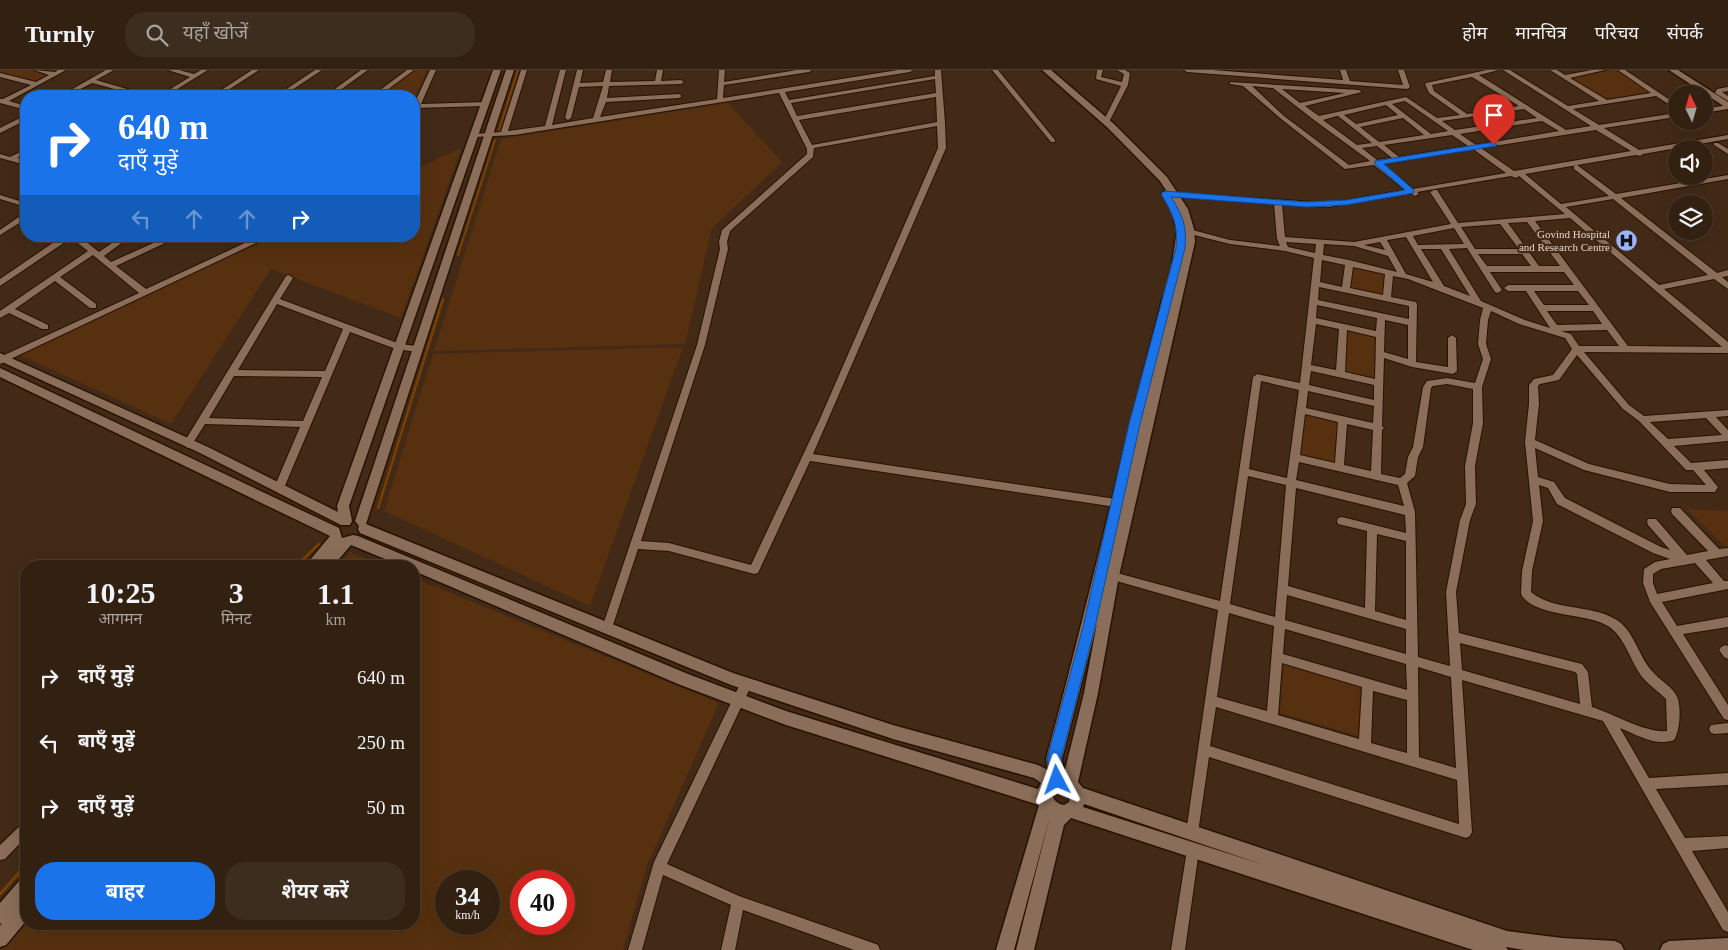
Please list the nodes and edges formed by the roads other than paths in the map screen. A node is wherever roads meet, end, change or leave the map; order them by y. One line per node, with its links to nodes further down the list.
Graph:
1 (37, 70): 38 (street)
2 (63, 70): 38 (street)
3 (111, 70): 45 (street)
4 (171, 70): 42 (street)
5 (205, 70): 42 (street)
6 (256, 70): 63 (street)
7 (316, 70): 64 (street)
8 (365, 70): 65 (street)
9 (411, 70): 66 (street)
10 (432, 70): 72 (street)
11 (498, 70): 83 (street)
12 (510, 70): 113 (street)
13 (524, 70): 112 (street)
14 (563, 70): 107 (street)
15 (580, 70): 54 (street)
16 (609, 70): 50 (street)
17 (660, 70): 46 (street)
18 (722, 70): 51 (street)
19 (747, 70): 44 (street)
20 (809, 70): 37 (street)
21 (910, 70): 57 (street)
22 (995, 70): 117 (street)
23 (1038, 70): 139 (street)
24 (1046, 70): 104 (street)
25 (1100, 70): 52 (street)
26 (1120, 70): 52 (street)
27 (1187, 70): 47 (street)
28 (1343, 70): 47 (street)
29 (1401, 70): 47 (street)
30 (1496, 70): 40 (street)
31 (1506, 70): 90 (street)
32 (1553, 70): 43 (street)
33 (1602, 70): 43 (street)
34 (1621, 70): 71 (street)
35 (1664, 70): 55 (street)
36 (1673, 70): 91 (street)
37 (791, 71): 44 (street); 57 (street)
38 (55, 74): 49 (street)
39 (938, 74): 70 (street); 80 (street)
40 (1474, 74): 89 (street); 95 (street)
41 (0, 75): 49 (street)
42 (195, 76): 62 (street)
43 (1564, 77): 81 (street)
44 (748, 80): 51 (street)
45 (91, 81): 60 (street); 61 (street)
46 (658, 82): 50 (street); 73 (street)
47 (1347, 82)
48 (1232, 83): 53 (street)
49 (36, 84): 59 (street)
50 (606, 84): 54 (street); 76 (street)
51 (721, 84): 77 (street)
52 (1125, 84): 104 (street)
53 (1245, 84): 56 (street); 133 (street)
54 (576, 85): 97 (street)
55 (1686, 85)
56 (1275, 86): 87 (street); 87 (street)
57 (800, 88): 67 (street)
58 (1728, 89): 75 (street)
59 (24, 90)
60 (74, 90)
61 (125, 90)
62 (172, 90)
63 (224, 90)
64 (288, 90)
65 (337, 90)
66 (383, 90)
67 (781, 91): 77 (street); 80 (street)
68 (20, 92): 78 (street)
69 (1398, 92): 74 (street)
70 (940, 94): 98 (street); 105 (street)
71 (1657, 94): 81 (street); 82 (street)
72 (420, 95)
73 (679, 96): 76 (street); 88 (street)
74 (1406, 99): 84 (street); 103 (street)
75 (1728, 99)
76 (603, 100): 102 (street)
77 (720, 100): 88 (street)
78 (2, 101): 85 (street)
79 (1713, 101): 91 (street)
80 (787, 102): 98 (street)
81 (1606, 102): 90 (street)
82 (1668, 102)
83 (486, 104): 86 (street); 114 (street)
84 (1388, 104): 93 (street); 94 (street)
85 (20, 106)
86 (420, 106)
87 (1300, 106): 99 (street)
88 (678, 107): 102 (street)
89 (1525, 107): 95 (street); 100 (street)
90 (1566, 108): 108 (street)
91 (1726, 108): 92 (street)
92 (1713, 110)
93 (1340, 115): 99 (street); 106 (street)
94 (1404, 116): 106 (street); 115 (street)
95 (1466, 116): 103 (street)
96 (1668, 116): 108 (street)
97 (568, 118)
98 (796, 118): 122 (street)
99 (1316, 119): 123 (street)
100 (1543, 119): 110 (street); 111 (street)
101 (20, 120): 109 (street)
102 (596, 120): 107 (street)
103 (1437, 120): 110 (street)
104 (1106, 122): 139 (street)
105 (942, 124): 122 (street); 241 (street)
106 (1356, 126): 119 (street)
107 (548, 128): 112 (street)
108 (1599, 128): 111 (street); 128 (street)
109 (1, 130)
110 (1456, 132): 115 (street); 124 (street)
111 (1566, 133): 124 (street)
112 (504, 134): 113 (street)
113 (488, 135): 114 (street); 214 (street)
114 (475, 136): 212 (street)
115 (1430, 136): 119 (street)
116 (1728, 137): 128 (street)
117 (1053, 141)
118 (1728, 141): 121 (street)
119 (1380, 144): 123 (street); 131 (street)
120 (1713, 144): 121 (street)
121 (1716, 144): 126 (street)
122 (810, 146): 262 (street)
123 (1357, 147): 133 (street)
124 (1476, 147): 131 (street); 135 (street)
125 (1668, 151): 128 (street)
126 (1728, 152)
127 (20, 154): 130 (street)
128 (1641, 154): 134 (street); 135 (street)
129 (0, 156): 130 (street)
130 (11, 159): 132 (street)
131 (1398, 159): 133 (street)
132 (20, 162)
133 (1377, 162): 138 (street)
134 (1577, 168): 135 (street); 141 (street)
135 (1519, 175): 137 (street); 138 (street); 144 (street)
136 (1728, 177): 141 (street)
137 (1434, 192): 138 (street); 149 (street)
138 (1413, 193): 143 (street)
139 (1171, 196): 143 (street); 150 (street); 203 (street)
140 (0, 197): 142 (street)
141 (1614, 197): 144 (street); 178 (street)
142 (20, 203)
143 (1278, 204): 153 (street)
144 (1561, 206): 145 (street)
145 (1572, 216): 146 (street); 188 (street)
146 (1529, 219): 148 (street); 174 (street)
147 (20, 220): 151 (street)
148 (1503, 222): 149 (street); 166 (street)
149 (1457, 225): 152 (street); 164 (street)
150 (1190, 231): 165 (street); 203 (street)
151 (0, 233)
152 (1408, 234): 154 (street); 163 (street)
153 (1281, 239): 160 (street); 165 (street)
154 (1382, 239): 161 (street); 168 (street)
155 (60, 242): 181 (street)
156 (82, 242): 167 (street)
157 (116, 242): 167 (street)
158 (163, 242): 171 (street)
159 (254, 242): 191 (street)
160 (1320, 242): 161 (street); 169 (street)
161 (1354, 244): 168 (street)
162 (1443, 246): 163 (street); 164 (street); 195 (street)
163 (1416, 247): 184 (street)
164 (1472, 248): 166 (street); 172 (street)
165 (1285, 249): 169 (street)
166 (1525, 252): 173 (street)
167 (96, 253): 171 (street); 179 (street)
168 (1392, 255): 177 (street)
169 (1319, 256): 170 (street); 182 (street)
170 (1349, 262): 175 (street); 189 (street)
171 (111, 265): 191 (street)
172 (1486, 269): 173 (street); 190 (street)
173 (1537, 269): 174 (street)
174 (1566, 269): 187 (street)
175 (1389, 272): 177 (street); 192 (street)
176 (1728, 273): 178 (street)
177 (1403, 275): 184 (street)
178 (1715, 276): 183 (street); 188 (street)
179 (55, 277): 196 (street); 199 (street)
180 (289, 278): 193 (street)
181 (0, 282)
182 (1316, 284): 189 (street); 194 (street)
183 (1728, 286)
184 (1440, 287): 195 (street)
185 (1508, 288): 186 (street)
186 (1528, 288): 187 (street); 197 (street)
187 (1579, 288): 198 (street)
188 (1658, 288): 213 (street)
189 (1346, 290): 192 (street)
190 (1498, 290)
191 (146, 293): 218 (street)
192 (1388, 298): 204 (street)
193 (275, 300): 207 (street); 222 (street)
194 (1314, 302): 201 (street); 202 (street)
195 (1483, 304): 209 (street); 226 (street)
196 (93, 306)
197 (1541, 308): 198 (street); 209 (street)
198 (1595, 308): 208 (street)
199 (10, 309): 200 (street); 206 (street)
200 (0, 315)
201 (1381, 316): 204 (street); 210 (street)
202 (1312, 320): 205 (street); 220 (street)
203 (1166, 322): 252 (street); 271 (street)
204 (1413, 322): 219 (street)
205 (1343, 326): 210 (street); 224 (street)
206 (45, 327)
207 (348, 327): 212 (street); 223 (street)
208 (1609, 327): 209 (street); 216 (street)
209 (1556, 330): 215 (street)
210 (1381, 335): 217 (street)
211 (1452, 338): 219 (street)
212 (399, 347): 214 (street); 255 (street)
213 (1728, 348): 216 (street)
214 (418, 349): 258 (street)
215 (1577, 349): 216 (street); 233 (street); 238 (street)
216 (1626, 350)
217 (1381, 354): 219 (street); 225 (street)
218 (1, 359): 240 (street)
219 (1412, 364)
220 (1307, 367): 224 (street); 227 (street)
221 (0, 372): 260 (street)
222 (232, 373): 223 (street); 234 (street)
223 (328, 374): 235 (street)
224 (1340, 374): 225 (street)
225 (1380, 383): 228 (street)
226 (1478, 386): 249 (street); 282 (street)
227 (1304, 389): 228 (street); 229 (street); 246 (street)
228 (1380, 404): 236 (street)
229 (1302, 410): 232 (street); 242 (street)
230 (1728, 413): 231 (street)
231 (1709, 415): 233 (street); 237 (street)
232 (1343, 419): 236 (street); 245 (street)
233 (1642, 419): 239 (street)
234 (202, 421): 235 (street); 240 (street)
235 (306, 424): 251 (street)
236 (1379, 428): 247 (street)
237 (1728, 437): 239 (street)
238 (1530, 442): 243 (street); 248 (street)
239 (1666, 443): 243 (street)
240 (188, 444): 251 (street)
241 (807, 457): 252 (street); 262 (street)
242 (1295, 458): 245 (street); 250 (street)
243 (1696, 467): 244 (street)
244 (1726, 467)
245 (1339, 468): 247 (street)
246 (1243, 471): 250 (street); 275 (street)
247 (1376, 476): 249 (street)
248 (1533, 480): 268 (street); 294 (street)
249 (1402, 482): 254 (street)
250 (1290, 483): 254 (street); 273 (street)
251 (279, 488): 255 (street)
252 (1116, 503): 270 (street)
253 (1676, 511): 263 (street)
254 (1410, 512): 261 (street)
255 (346, 521): 258 (street); 260 (street)
256 (1342, 521): 259 (street)
257 (1652, 522): 268 (street)
258 (363, 525): 260 (street); 280 (street)
259 (1372, 528): 261 (street); 276 (street)
260 (343, 538): 265 (street); 266 (street); 267 (street)
261 (1411, 538): 279 (street)
262 (635, 546): 280 (street)
263 (1723, 553): 264 (street)
264 (1697, 558): 268 (street); 272 (street)
265 (318, 560)
266 (329, 560)
267 (396, 560)
268 (1685, 560): 274 (street)
269 (420, 570): 289 (street)
270 (1100, 573): 271 (street); 303 (street)
271 (1112, 576): 275 (street); 303 (street)
272 (1725, 585): 274 (street)
273 (1282, 590): 276 (street); 278 (street)
274 (1654, 599): 281 (street)
275 (1224, 608): 278 (street); 290 (street)
276 (1370, 614): 279 (street)
277 (1728, 622): 281 (street)
278 (1280, 623): 283 (street); 284 (street)
279 (1412, 626): 284 (street)
280 (607, 628): 286 (street)
281 (1674, 631): 292 (street)
282 (1455, 637): 285 (street); 291 (street)
283 (1277, 658): 287 (street); 293 (street)
284 (1412, 660): 285 (street); 288 (street)
285 (1457, 673): 291 (street); 300 (street)
286 (746, 684): 289 (street); 303 (street)
287 (1368, 684): 288 (street); 297 (street)
288 (1413, 697): 299 (street)
289 (737, 699): 304 (street); 312 (street)
290 (1211, 700): 293 (street); 298 (street)
291 (1586, 712): 294 (street)
292 (1728, 714)
293 (1272, 718): 297 (street)
294 (1606, 718): 302 (street)
295 (1728, 728): 296 (street)
296 (1715, 729)
297 (1365, 746): 299 (street)
298 (1204, 750): 300 (street); 306 (street)
299 (1413, 761): 300 (street)
300 (1462, 776)
301 (1728, 779): 302 (street)
302 (1645, 784): 309 (street)
303 (1064, 785): 304 (street); 305 (street); 306 (street)
304 (1046, 802): 305 (street); 324 (street)
305 (1069, 812): 310 (street); 325 (street)
306 (1192, 833): 320 (street)
307 (20, 834): 311 (street)
308 (1728, 842): 309 (street)
309 (1681, 845): 317 (street)
310 (1192, 850): 326 (street); 327 (street)
311 (0, 854)
312 (659, 867): 314 (street); 321 (street)
313 (20, 893): 316 (street)
314 (738, 902): 322 (street); 323 (street)
315 (20, 915): 318 (street)
316 (0, 916)
317 (1728, 925)
318 (0, 939)
319 (1728, 947): 329 (street)
320 (1585, 949): 328 (street)
321 (635, 950)
322 (728, 950)
323 (873, 950)
324 (1006, 950)
325 (1024, 950)
326 (1178, 950)
327 (1499, 950)
328 (1615, 950)
329 (1668, 950)

